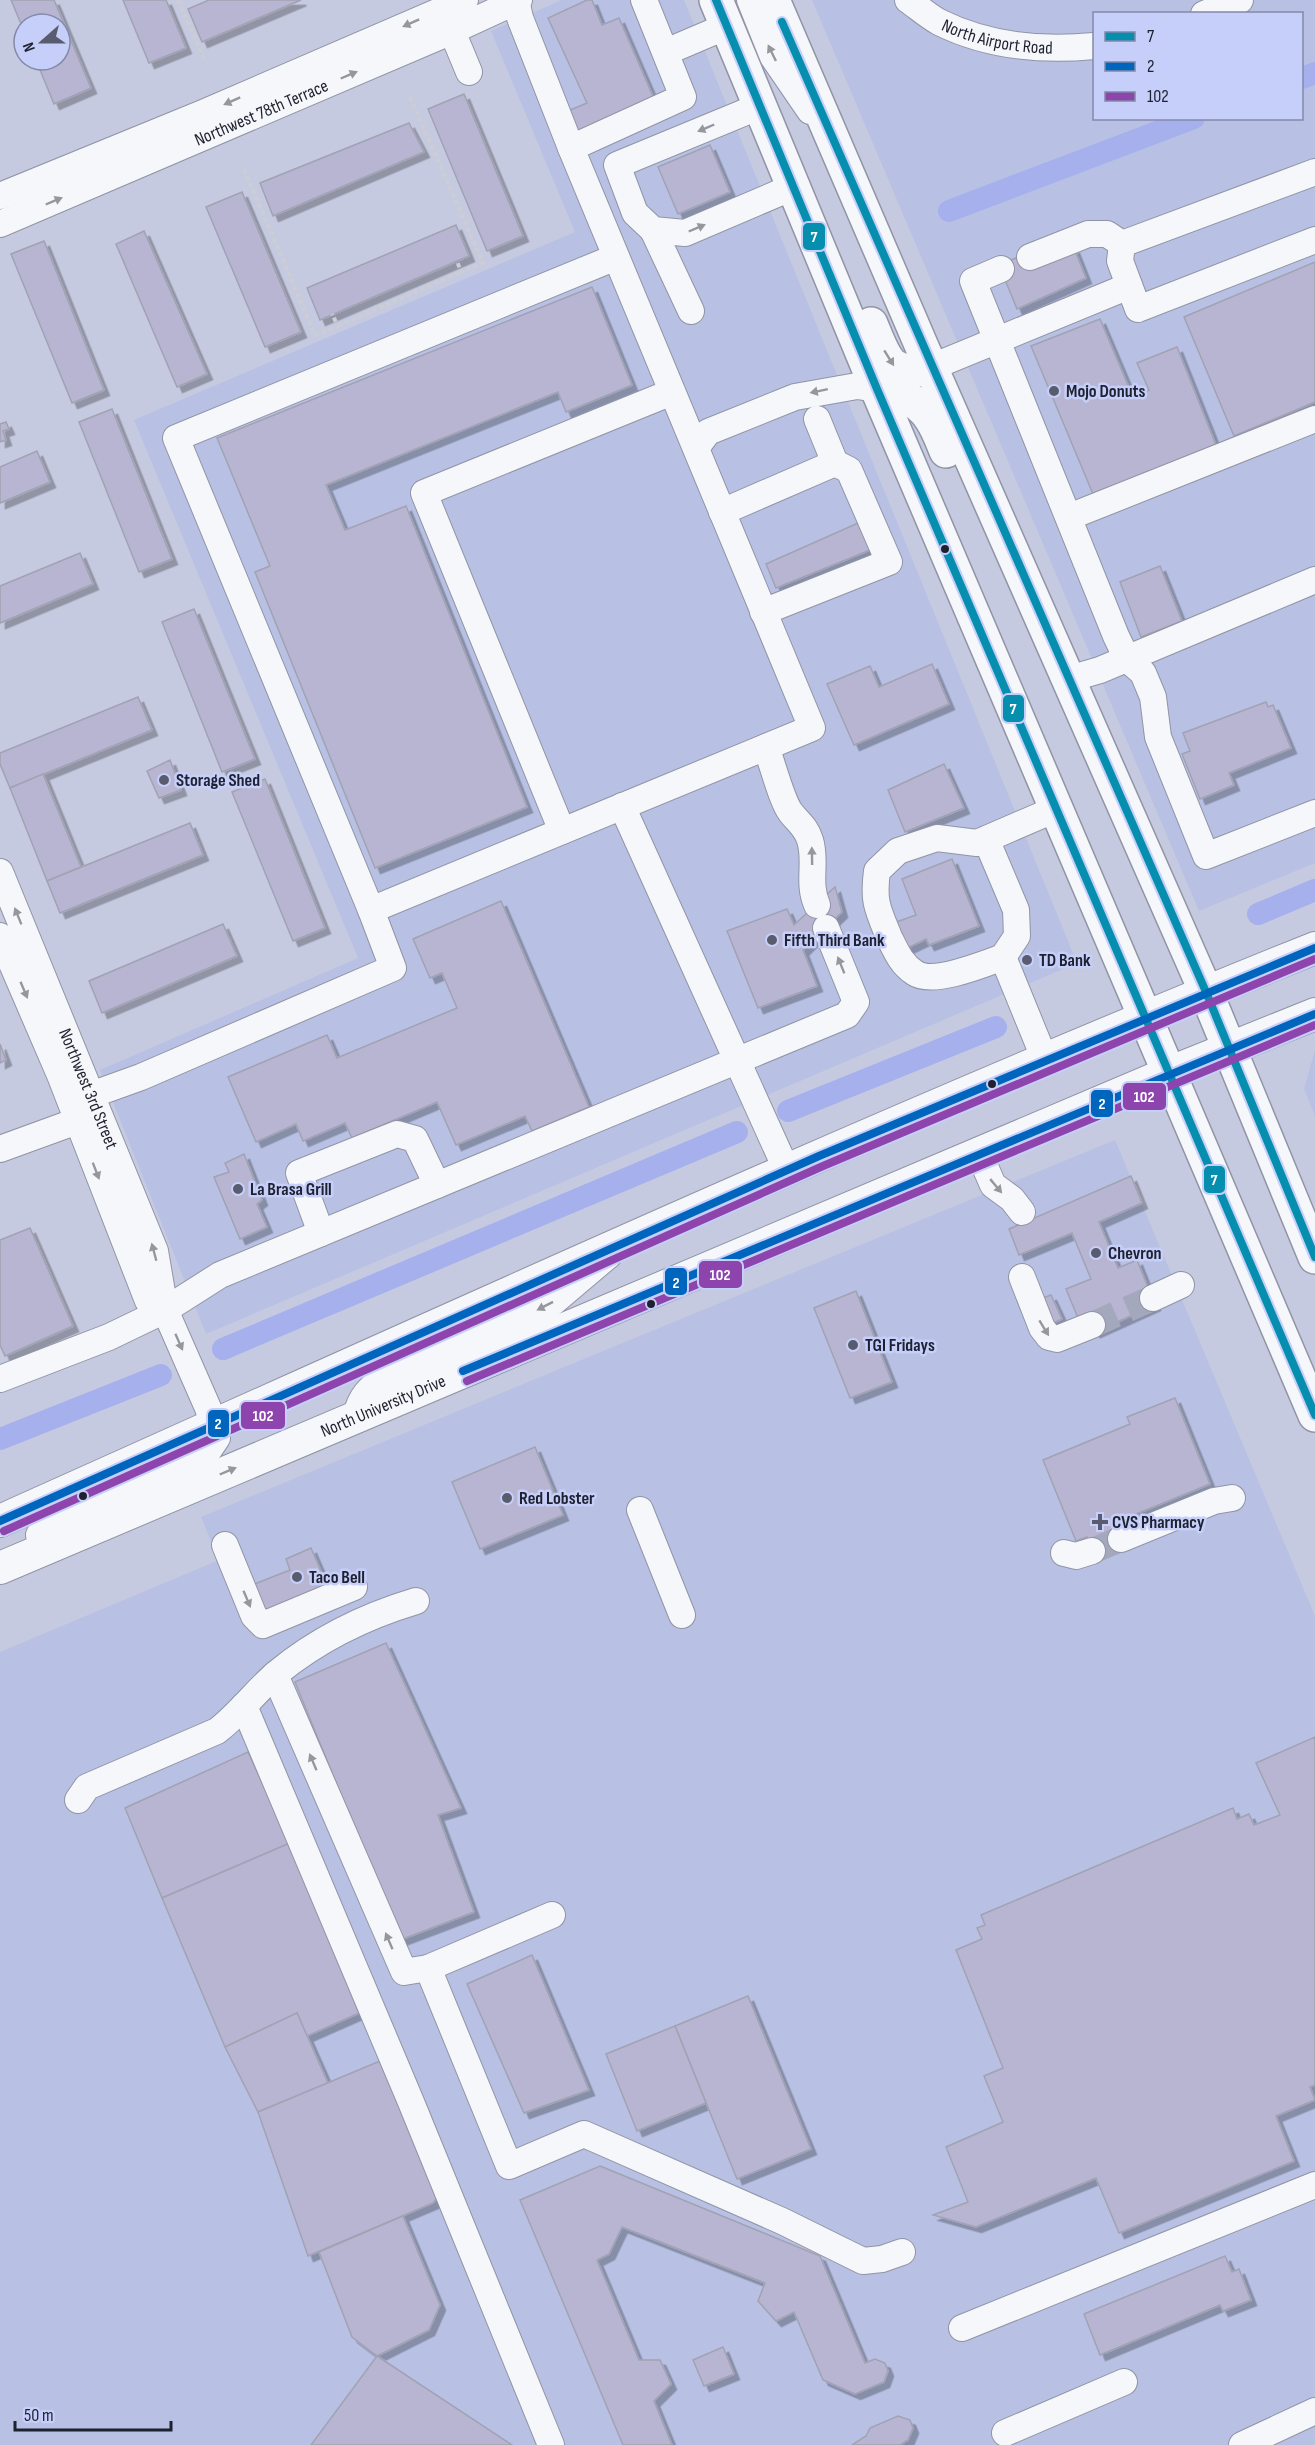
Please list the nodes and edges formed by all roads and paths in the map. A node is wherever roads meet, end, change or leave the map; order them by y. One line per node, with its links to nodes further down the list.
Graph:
1 (178, 0): 15 (path)
2 (465, 0): 9 (street, Northwest 78th Terrace)
3 (517, 0): 12 (street, Northwest 78th Terrace); 19 (street)
4 (644, 0): 14 (street)
5 (750, 0): 20 (street, one-way to 5)
6 (773, 0): 20 (highway)
7 (908, 0): 13 (street, North Airport Road)
8 (1240, 0): 10 (street)
9 (438, 11): 12 (street); 24 (street, Northwest 78th Terrace, one-way to 24)
10 (1209, 12)
11 (721, 13): 14 (street); 18 (highway)
12 (452, 32): 16 (street); 25 (street, Northwest 78th Terrace, one-way to 12)
13 (1093, 46)
14 (666, 52): 19 (street)
15 (204, 59)
16 (469, 72)
17 (410, 97): 33 (path)
18 (760, 106): 23 (highway); 26 (street, one-way to 26)
19 (571, 148): 29 (street)
20 (839, 154): 39 (highway)
21 (244, 169): 37 (path)
22 (1315, 172): 28 (street)
23 (788, 174): 26 (street, one-way to 23); 39 (highway, one-way to 39); 40 (highway)
24 (0, 196)
25 (0, 224)
26 (653, 230): 35 (street)
27 (1315, 240): 34 (street)
28 (1122, 244): 30 (street); 34 (street)
29 (616, 257): 41 (street); 60 (street)
30 (1030, 257)
31 (457, 261): 33 (path)
32 (1000, 269): 38 (street)
33 (461, 272): 37 (path)
34 (1129, 286): 38 (street)
35 (691, 311)
36 (332, 314): 37 (path)
37 (338, 326)
38 (996, 340): 39 (street); 47 (street)
39 (932, 368): 49 (highway)
40 (876, 389): 44 (street, one-way to 44); 49 (highway); 55 (highway)
41 (672, 392): 44 (street); 57 (street)
42 (1315, 418): 47 (street)
43 (817, 419): 45 (street)
44 (696, 448): 46 (street)
45 (835, 463): 46 (street); 50 (street)
46 (722, 512): 50 (street)
47 (1069, 517): 51 (street)
48 (1315, 580): 51 (street)
49 (1032, 592): 52 (highway)
50 (764, 612): 53 (street)
51 (1127, 659): 52 (street); 56 (street)
52 (1069, 679): 64 (highway)
53 (766, 747): 54 (street); 68 (street, one-way to 53)
54 (622, 806): 57 (street); 68 (street)
55 (1058, 808): 58 (street); 66 (highway)
56 (1315, 813)
57 (562, 831): 60 (street)
58 (987, 839): 63 (street); 63 (street)
59 (0, 873): 71 (street, Northwest 3rd Street, one-way to 59)
60 (371, 910): 71 (street)
61 (0, 936): 72 (street, Northwest 3rd Street, one-way to 72)
62 (1315, 948): 64 (main road)
63 (1003, 957): 69 (street)
64 (1206, 992): 66 (main road); 67 (highway)
65 (1315, 1014): 67 (main road, North University Drive)
66 (1146, 1017): 69 (main road); 70 (highway)
67 (1228, 1048): 70 (main road, North University Drive); 78 (highway)
68 (736, 1060): 75 (street); 76 (street)
69 (1046, 1060): 75 (main road)
70 (1171, 1072): 74 (main road, North University Drive); 88 (highway)
71 (91, 1095): 85 (street, Northwest 3rd Street, one-way to 71)
72 (77, 1121): 73 (street); 85 (street, Northwest 3rd Street, one-way to 85)
73 (0, 1149)
74 (979, 1154): 77 (street, one-way to 77); 89 (main road, North University Drive)
75 (787, 1171): 80 (main road)
76 (437, 1185): 79 (street); 79 (street)
77 (1022, 1212)
78 (1307, 1215): 81 (highway)
79 (321, 1233): 85 (street)
80 (624, 1243): 89 (street, one-way to 89); 90 (main road)
81 (1315, 1257)
82 (1022, 1277): 86 (street, one-way to 86)
83 (1181, 1285): 84 (street)
84 (1153, 1298)
85 (165, 1310): 87 (street); 90 (street, Northwest 3rd Street, one-way to 90)
86 (1092, 1325)
87 (0, 1379)
88 (1315, 1415)
89 (356, 1416): 99 (main road, North University Drive, one-way to 89)
90 (215, 1425): 93 (main road); 97 (street)
91 (1232, 1498): 94 (street)
92 (640, 1510): 102 (street)
93 (0, 1521)
94 (1121, 1539)
95 (225, 1545): 100 (street, one-way to 100)
96 (1092, 1551): 98 (street)
97 (0, 1552)
98 (1064, 1553)
99 (0, 1568)
100 (354, 1587)
101 (416, 1601): 103 (street)
102 (682, 1615)
103 (275, 1675): 104 (street); 107 (street, one-way to 103)
104 (244, 1706): 105 (street); 114 (street)
105 (78, 1800)
106 (552, 1915): 107 (street)
107 (428, 1968): 109 (street)
108 (1315, 2185): 110 (street)
109 (902, 2252)
110 (962, 2328)
111 (1124, 2382): 113 (street)
112 (1315, 2412): 115 (street)
113 (1005, 2433)
114 (551, 2445)
115 (1242, 2445)

